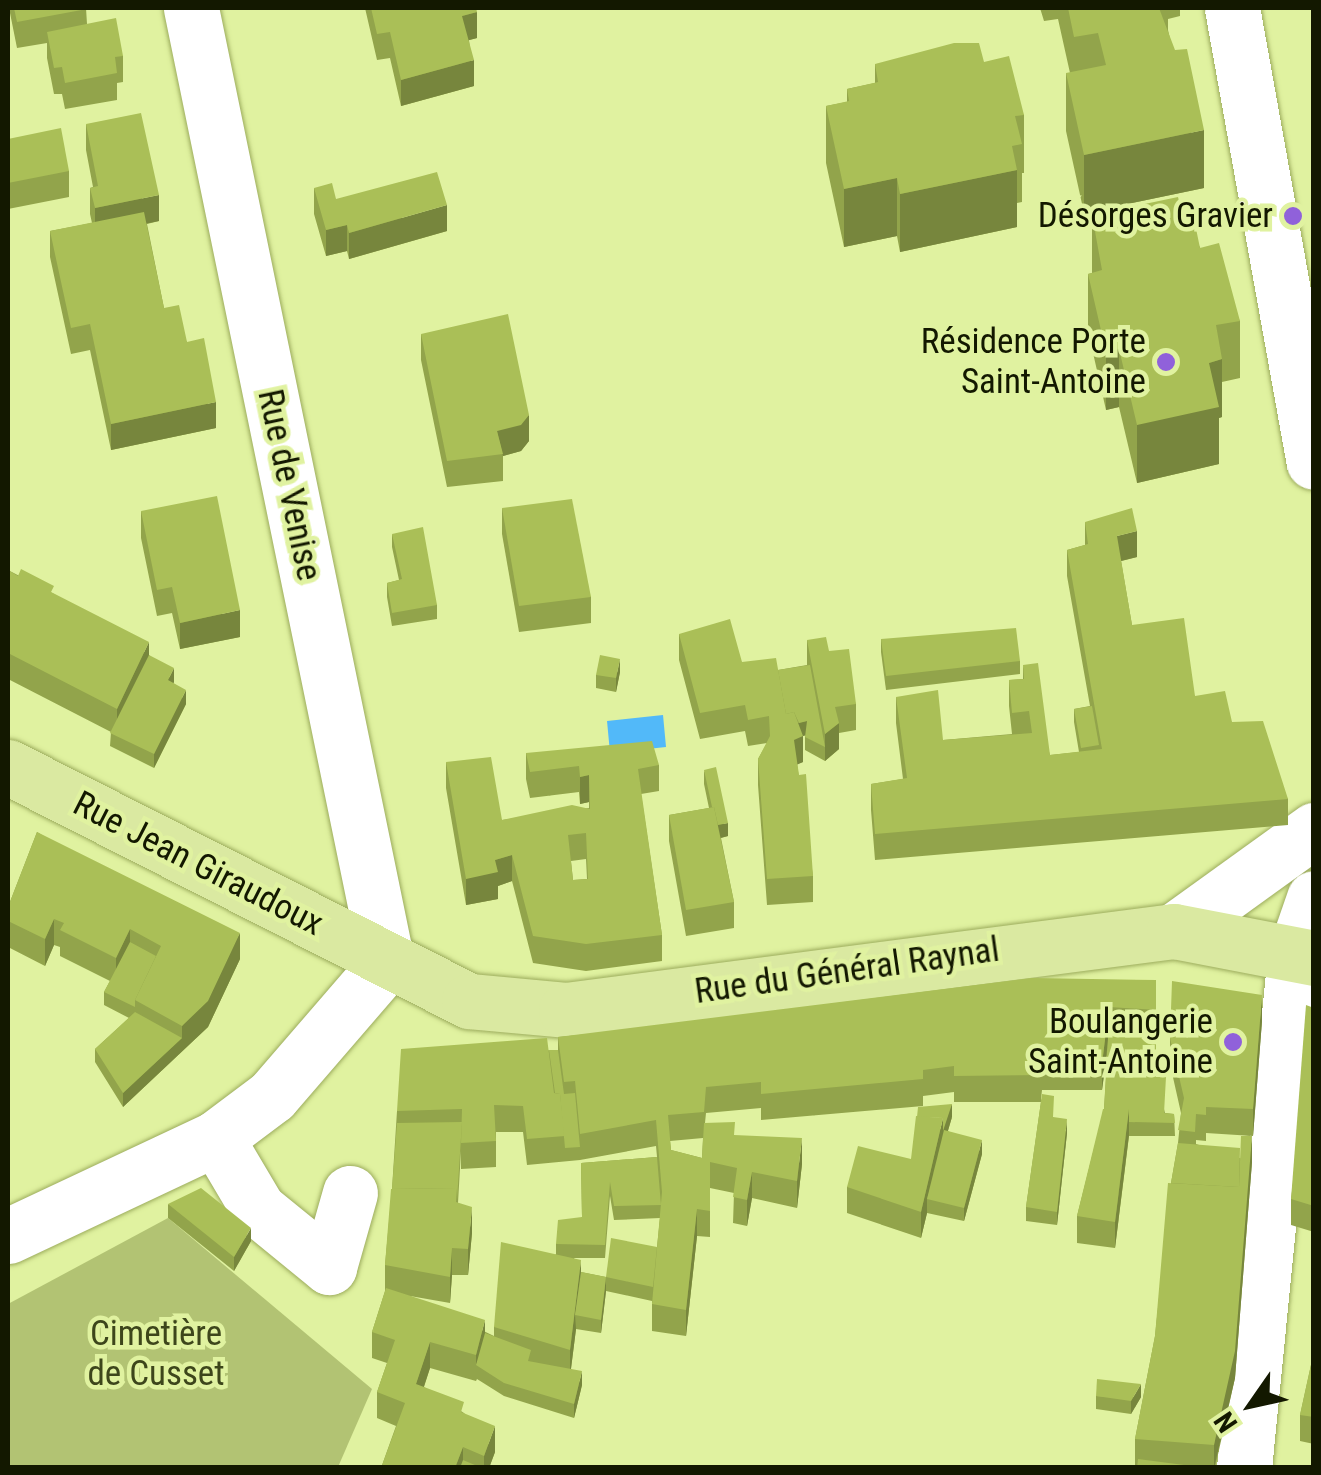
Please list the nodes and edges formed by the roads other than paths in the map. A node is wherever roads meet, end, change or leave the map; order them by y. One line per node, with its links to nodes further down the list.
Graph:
1 (190, 8): 9 (street, Rue de Venise)
2 (1232, 8): 3 (street)
3 (1314, 462)
4 (8, 768): 9 (main road, Rue Jean Giraudoux)
5 (1314, 830): 7 (street)
6 (1314, 898): 8 (street)
7 (1174, 931): 8 (main road, Rue du Général Raynal); 9 (main road, Rue du Général Raynal)
8 (1304, 956): 13 (street)
9 (387, 962): 10 (street)
10 (216, 1138): 11 (street); 12 (street)
11 (350, 1192)
12 (8, 1236)
13 (1244, 1468)

